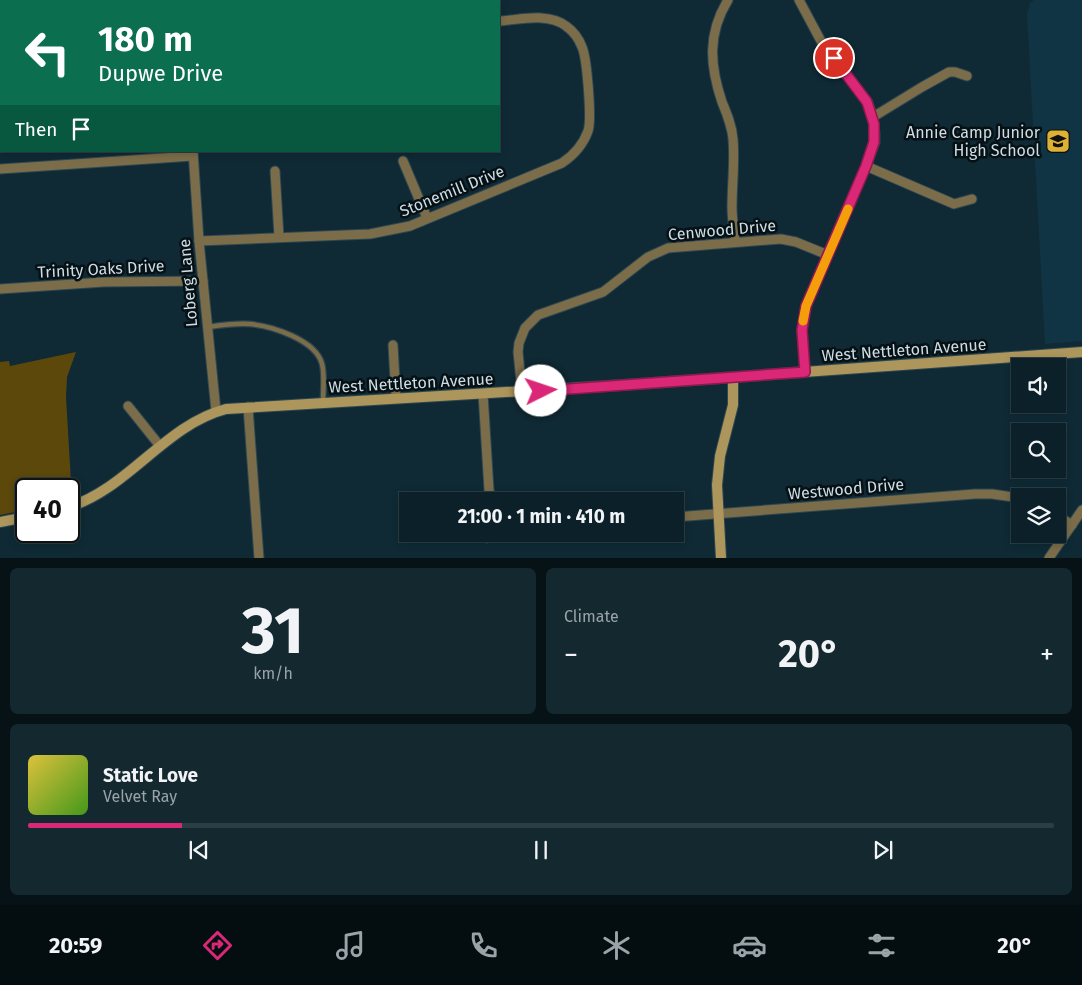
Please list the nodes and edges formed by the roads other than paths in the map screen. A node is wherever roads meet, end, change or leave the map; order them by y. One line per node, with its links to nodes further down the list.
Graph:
1 (728, 0): 15 (street)
2 (800, 0): 5 (street)
3 (500, 21): 12 (street, Stonemill Drive)
4 (967, 76): 5 (street)
5 (873, 117): 8 (street)
6 (193, 154): 9 (street); 14 (street, Loberg Lane)
7 (403, 161): 12 (street)
8 (866, 166): 11 (street); 16 (street)
9 (0, 169)
10 (275, 171): 13 (street)
11 (972, 199)
12 (427, 218): 13 (street, Stonemill Drive)
13 (280, 237): 14 (street, Stonemill Drive)
14 (199, 241): 17 (street, Loberg Lane)
15 (735, 242): 16 (street, Cenwood Drive); 24 (street, Cenwood Drive)
16 (828, 255): 22 (street)
17 (203, 281): 18 (street, Trinity Oaks Drive); 19 (street, Loberg Lane)
18 (0, 289)
19 (208, 326): 27 (lane); 30 (street, Loberg Lane)
20 (394, 345): 26 (street)
21 (1082, 352): 22 (street, West Nettleton Avenue)
22 (805, 372): 23 (street, West Nettleton Avenue)
23 (733, 377): 24 (street, West Nettleton Avenue); 36 (street)
24 (522, 392): 25 (street, West Nettleton Avenue)
25 (483, 394): 26 (street, West Nettleton Avenue); 32 (street)
26 (396, 398): 27 (street, West Nettleton Avenue)
27 (323, 402): 29 (street, West Nettleton Avenue)
28 (128, 406): 31 (street)
29 (248, 407): 30 (street, West Nettleton Avenue); 42 (street)
30 (216, 412): 31 (street, West Nettleton Avenue)
31 (160, 446): 34 (street, West Nettleton Avenue)
32 (490, 492)
33 (1011, 497): 36 (street, Westwood Drive)
34 (80, 502)
35 (1082, 510): 41 (street)
36 (718, 514): 37 (street, Westwood Drive); 43 (street)
37 (684, 516)
38 (15, 519): 40 (street)
39 (1066, 521): 41 (street)
40 (0, 522)
41 (1072, 525): 44 (street)
42 (259, 558)
43 (721, 558)
44 (1049, 558)

